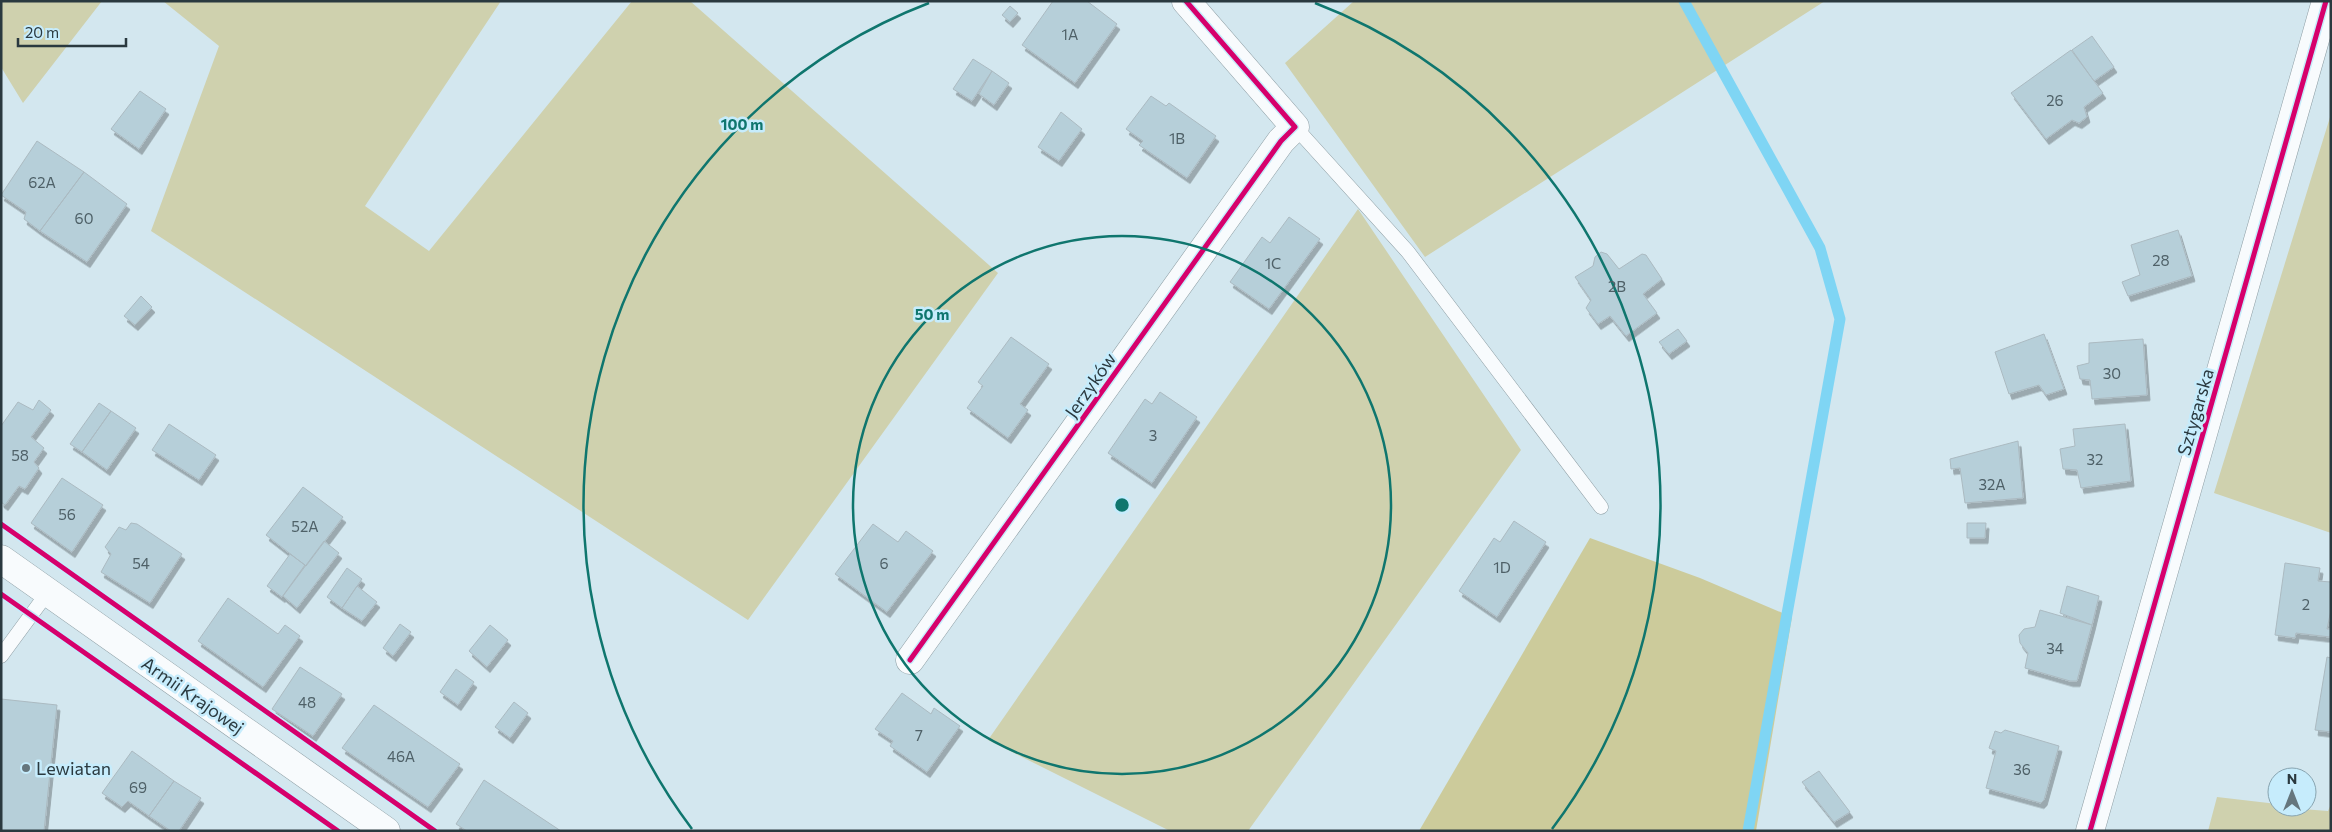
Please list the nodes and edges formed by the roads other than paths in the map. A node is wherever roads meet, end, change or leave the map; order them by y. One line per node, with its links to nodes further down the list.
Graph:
1 (1186, 1): 3 (street)
2 (2326, 1): 10 (street, Sztygarska)
3 (1295, 127): 4 (lane); 8 (street, Jerzyków)
4 (1601, 507)
5 (1, 559): 6 (street, Armii Krajowej)
6 (48, 592): 7 (lane); 9 (street, Armii Krajowej)
7 (1, 656)
8 (910, 660)
9 (386, 831)
10 (2090, 831)

